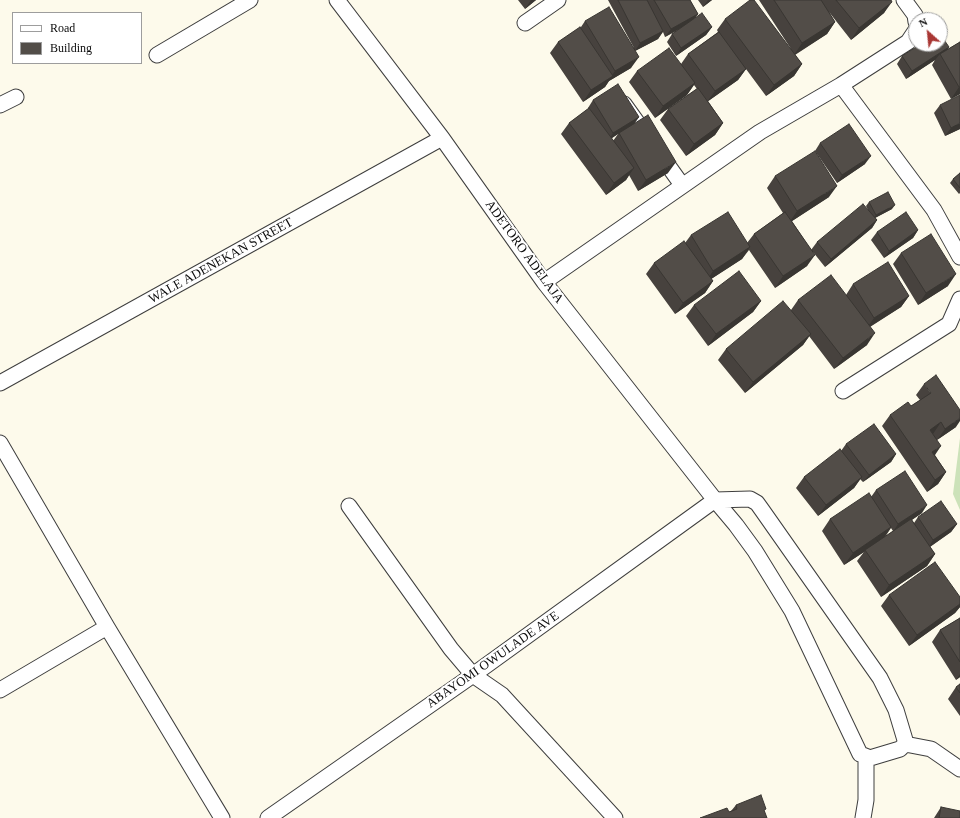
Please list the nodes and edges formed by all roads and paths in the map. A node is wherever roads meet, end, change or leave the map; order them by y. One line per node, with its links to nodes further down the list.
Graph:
1 (250, 0): 8 (street)
2 (337, 0): 13 (street, ADETORO ADELAJA)
3 (558, 0): 6 (street)
4 (904, 0): 5 (street)
5 (913, 12)
6 (525, 23)
7 (908, 42): 9 (street)
8 (157, 55)
9 (841, 85): 14 (street); 15 (street)
10 (614, 89): 14 (street)
11 (16, 97): 12 (street)
12 (0, 105)
13 (442, 138): 16 (street, ADETORO ADELAJA); 18 (street, WALE ADENEKAN STREET)
14 (682, 185): 16 (street)
15 (960, 257)
16 (544, 282): 21 (street, ADETORO ADELAJA)
17 (960, 298): 19 (street)
18 (0, 383)
19 (843, 391)
20 (0, 443): 23 (street)
21 (715, 500): 24 (street, ABAYOMI OWULADE AVE); 26 (street); 27 (street, ADETORO ADELAJA)
22 (348, 506): 24 (street)
23 (107, 627): 25 (street); 29 (street)
24 (473, 675): 30 (street, ABAYOMI OWULADE AVE); 31 (street)
25 (0, 690)
26 (905, 744): 27 (street); 28 (street)
27 (866, 757): 32 (street)
28 (960, 769)
29 (222, 818)
30 (268, 818)
31 (615, 818)
32 (863, 818)

